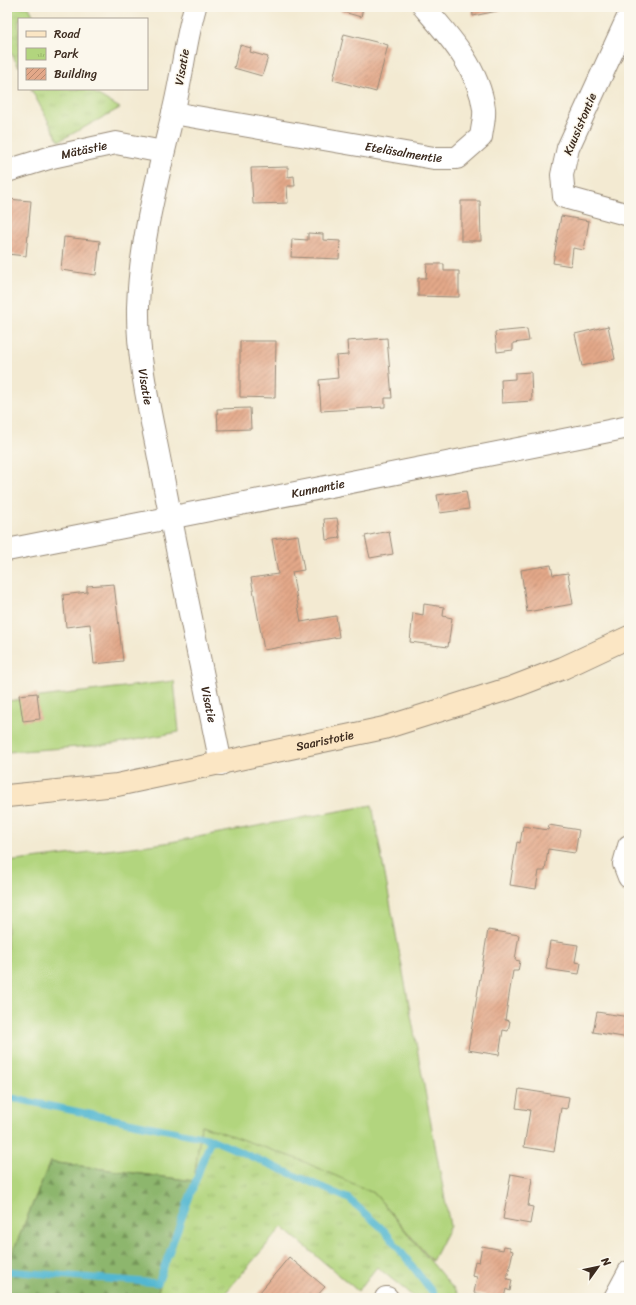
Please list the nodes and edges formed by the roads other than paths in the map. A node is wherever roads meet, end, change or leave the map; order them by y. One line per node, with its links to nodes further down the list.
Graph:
1 (195, 7): 4 (street, Visatie)
2 (424, 7): 4 (street, Eteläsalmentie)
3 (629, 15): 7 (street, Kuusistontie)
4 (173, 113): 5 (street, Visatie)
5 (163, 152): 6 (street, Mätästie); 9 (street, Visatie)
6 (7, 171)
7 (629, 215)
8 (629, 427): 9 (street, Kunnantie)
9 (170, 518): 10 (street, Kunnantie); 12 (street, Visatie)
10 (7, 550)
11 (629, 637): 12 (main road, Saaristotie)
12 (221, 764): 13 (main road, Saaristotie)
13 (7, 796)
14 (629, 846): 15 (street)
15 (629, 877)
16 (629, 1272): 17 (street)
17 (615, 1298)

